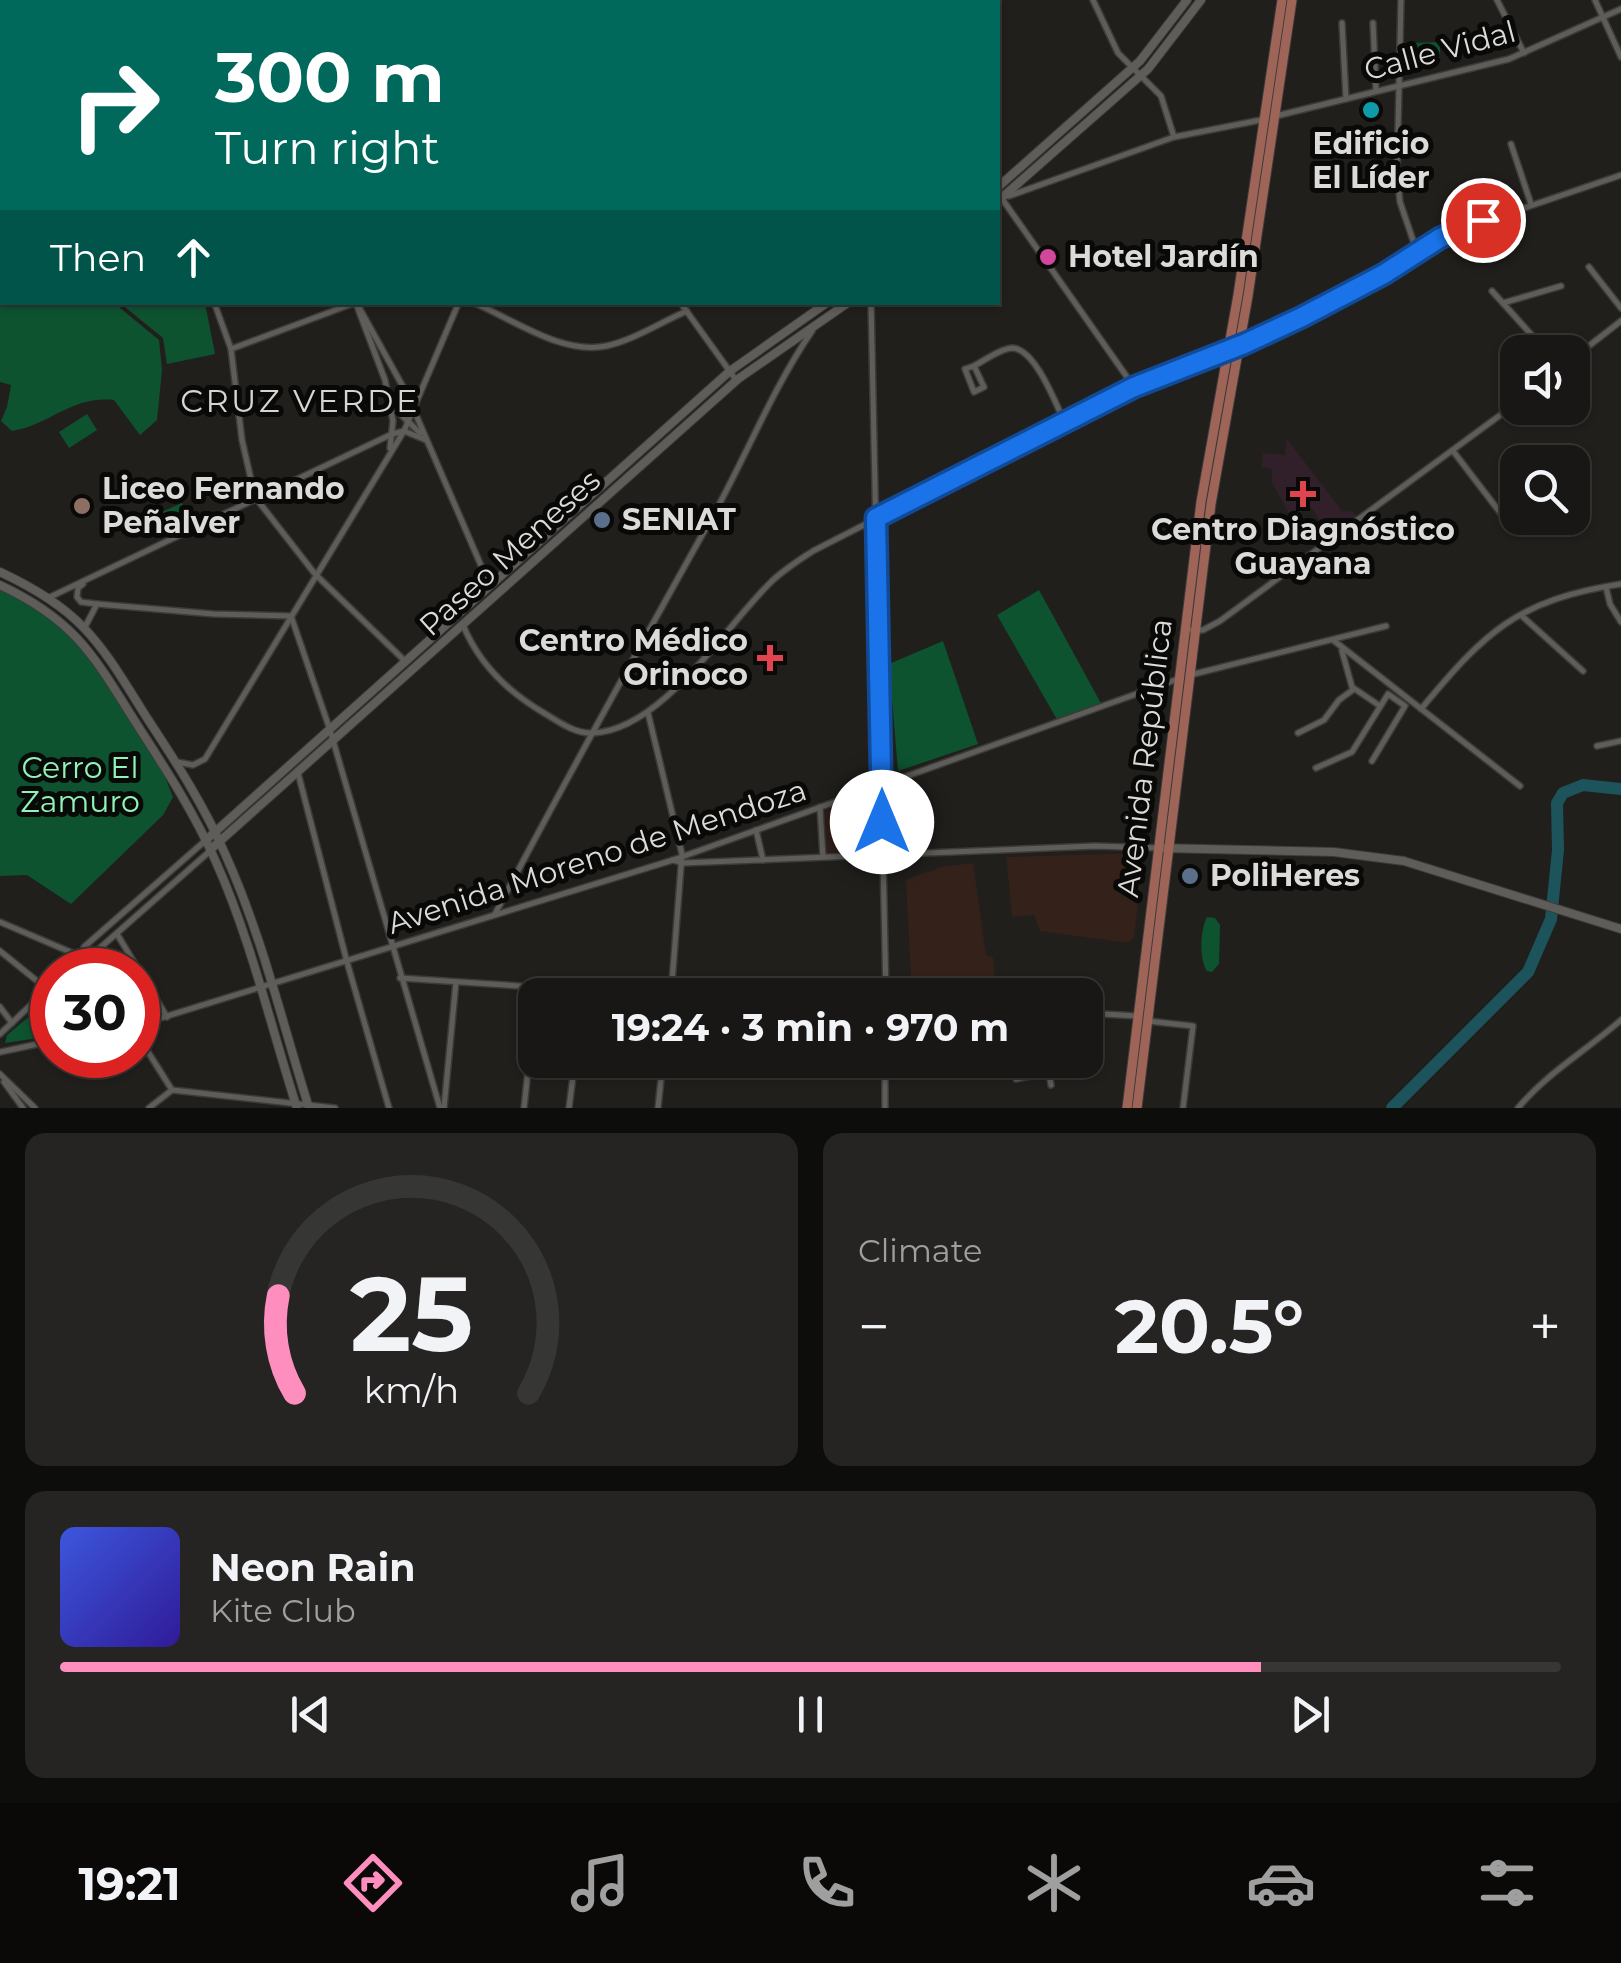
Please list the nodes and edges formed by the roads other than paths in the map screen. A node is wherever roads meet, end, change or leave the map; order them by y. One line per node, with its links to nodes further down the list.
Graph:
1 (1093, 0): 15 (street)
2 (1187, 0): 15 (street)
3 (1201, 0): 16 (street)
4 (1282, 0): 20 (main road, Avenida República)
5 (1292, 0): 20 (main road, Avenida República)
6 (1402, 0): 17 (street)
7 (1496, 0): 13 (street)
8 (1594, 0): 10 (street)
9 (1621, 9): 10 (street, Calle Vidal)
10 (1603, 18): 13 (street, Calle Vidal); 14 (street)
11 (1342, 23): 19 (street)
12 (1373, 23): 18 (street)
13 (1524, 54): 17 (street, Calle Vidal)
14 (1621, 57)
15 (1133, 68): 16 (street); 25 (street)
16 (1140, 76): 21 (street); 26 (street)
17 (1400, 86): 18 (street, Calle Vidal); 30 (street)
18 (1376, 91): 19 (street, Calle Vidal)
19 (1346, 99): 20 (street, Calle Vidal)
20 (1270, 118): 21 (street, Calle Vidal); 51 (main road, Avenida República); 53 (main road, Avenida República)
21 (1174, 137): 27 (street, Calle Vidal)
22 (1512, 144): 29 (street)
23 (1618, 176): 24 (street); 29 (street)
24 (1620, 185)
25 (1000, 193)
26 (1000, 193)
27 (1000, 194)
28 (1000, 198): 57 (street)
29 (1531, 204): 30 (street)
30 (1417, 252): 51 (street)
31 (1589, 267): 45 (street)
32 (1561, 286): 34 (street)
33 (1492, 291): 34 (street)
34 (1503, 303): 49 (street)
35 (215, 305): 52 (street)
36 (351, 305): 52 (street)
37 (357, 305): 58 (street)
38 (357, 305): 59 (street)
39 (457, 305): 60 (street)
40 (479, 305): 46 (street)
41 (682, 305): 46 (street)
42 (824, 305): 55 (street, Paseo Meneses)
43 (844, 305): 48 (street, Paseo Meneses)
44 (871, 305): 72 (street)
45 (1621, 308)
46 (687, 312): 55 (street)
47 (1621, 322): 50 (street)
48 (817, 323): 56 (street, Paseo Meneses); 100 (street)
49 (1532, 335)
50 (1590, 345)
51 (1239, 346): 53 (street); 88 (main road, Avenida República)
52 (231, 349): 70 (street)
53 (1228, 350): 57 (street); 88 (main road, Avenida República)
54 (974, 366): 54 (street); 63 (street)
55 (730, 371): 56 (street); 79 (street, Paseo Meneses)
56 (736, 380): 85 (street, Paseo Meneses)
57 (1134, 387): 63 (street)
58 (406, 394): 59 (street); 60 (street)
59 (390, 404): 62 (street); 65 (street)
60 (412, 412): 62 (street); 66 (street)
61 (1500, 415): 68 (street)
62 (408, 420): 64 (street); 66 (street)
63 (1064, 421): 72 (street)
64 (404, 430): 65 (street); 66 (street); 69 (street)
65 (392, 434): 67 (street); 69 (street)
66 (426, 440): 79 (street)
67 (373, 442): 69 (street); 70 (street)
68 (1452, 450): 71 (street); 88 (street)
69 (390, 454): 74 (street)
70 (255, 497): 74 (street); 75 (street)
71 (1500, 512)
72 (876, 518): 97 (street); 109 (street)
73 (0, 572): 80 (street)
74 (314, 574): 83 (street); 91 (street)
75 (92, 578): 80 (street); 81 (street)
76 (1621, 584): 78 (street)
77 (0, 585): 113 (street)
78 (1606, 586): 82 (street); 84 (street)
79 (490, 587): 91 (street, Paseo Meneses)
80 (50, 597): 87 (street)
81 (97, 604): 83 (street); 87 (street)
82 (1521, 614): 92 (street); 96 (street)
83 (291, 616): 98 (street); 104 (street)
84 (1621, 622)
85 (463, 625): 100 (street); 101 (street, Paseo Meneses)
86 (1386, 626): 89 (street, Avenida Moreno de Mendoza)
87 (85, 627): 104 (street)
88 (1190, 630): 93 (main road, Avenida República)
89 (1332, 640): 90 (street); 93 (street, Avenida Moreno de Mendoza)
90 (1342, 648): 94 (street); 96 (street)
91 (405, 661): 98 (street, Paseo Meneses)
92 (1583, 671)
93 (1185, 677): 109 (street, Avenida Moreno de Mendoza); 115 (main road, Avenida República)
94 (1354, 689): 95 (street); 99 (street)
95 (1380, 706): 105 (street); 106 (street)
96 (1421, 709): 108 (street)
97 (648, 711): 100 (street); 117 (street)
98 (330, 730): 101 (street); 112 (street, Paseo Meneses)
99 (1298, 733)
100 (590, 734): 123 (street)
101 (333, 742): 107 (street, Paseo Meneses); 130 (street)
102 (1621, 742): 103 (street)
103 (1597, 746)
104 (175, 761): 112 (street)
105 (1372, 762)
106 (1316, 768)
107 (298, 773): 114 (street, Paseo Meneses); 132 (street)
108 (1520, 786)
109 (882, 788): 110 (street, Avenida Moreno de Mendoza); 118 (street)
110 (820, 808): 111 (street, Avenida Moreno de Mendoza); 119 (street)
111 (756, 830): 117 (street, Avenida Moreno de Mendoza); 121 (street)
112 (215, 832): 113 (street, Paseo Meneses); 114 (street)
113 (206, 840): 116 (street); 128 (street)
114 (220, 842): 116 (street, Paseo Meneses); 138 (street)
115 (1164, 848): 118 (street); 125 (street); 145 (main road, Avenida República)
116 (210, 850): 126 (street); 139 (street)
117 (682, 854): 120 (street, Avenida Moreno de Mendoza); 122 (street)
118 (882, 856): 119 (street); 136 (street)
119 (823, 857): 121 (street)
120 (672, 860): 122 (street); 123 (street, Avenida Moreno de Mendoza)
121 (763, 860): 122 (street)
122 (683, 864): 135 (street)
123 (493, 917): 130 (street, Avenida Moreno de Mendoza)
124 (0, 922): 127 (street)
125 (1619, 929)
126 (117, 933): 129 (street); 144 (street)
127 (63, 948)
128 (84, 948)
129 (100, 948)
130 (391, 949): 132 (street, Avenida Moreno de Mendoza); 134 (street)
131 (0, 951): 133 (street)
132 (347, 962): 138 (street, Avenida Moreno de Mendoza); 171 (street)
133 (30, 973)
134 (400, 978): 137 (street); 172 (street)
135 (673, 978)
136 (886, 978)
137 (456, 981): 140 (street); 172 (street)
138 (270, 986): 139 (street, Avenida Moreno de Mendoza); 166 (street)
139 (259, 988): 144 (street, Avenida Moreno de Mendoza); 165 (street)
140 (518, 989)
141 (0, 1007): 148 (street)
142 (30, 1008): 148 (street)
143 (1103, 1015): 145 (street)
144 (167, 1017): 146 (street, Avenida Moreno de Mendoza)
145 (1143, 1018): 177 (main road, Avenida República); 178 (main road, Avenida República); 179 (street)
146 (160, 1019)
147 (1621, 1020): 180 (street)
148 (12, 1023): 149 (street)
149 (0, 1034)
150 (30, 1046): 151 (street)
151 (0, 1052)
152 (160, 1071): 164 (street)
153 (0, 1075): 162 (street); 168 (street)
154 (527, 1078): 173 (street)
155 (573, 1078): 174 (street)
156 (662, 1078): 175 (street)
157 (886, 1078): 176 (street)
158 (1021, 1078): 160 (street)
159 (1050, 1078): 161 (street)
160 (1016, 1079)
161 (1051, 1085)
162 (8, 1086): 163 (street); 167 (street)
163 (0, 1090)
164 (172, 1090): 165 (street); 169 (street)
165 (296, 1107): 166 (street)
166 (309, 1107): 170 (street)
167 (23, 1108)
168 (34, 1108)
169 (148, 1108)
170 (335, 1108)
171 (389, 1108)
172 (442, 1108)
173 (524, 1108)
174 (569, 1108)
175 (658, 1108)
176 (885, 1108)
177 (1127, 1108)
178 (1137, 1108)
179 (1183, 1108)
180 (1518, 1108)

